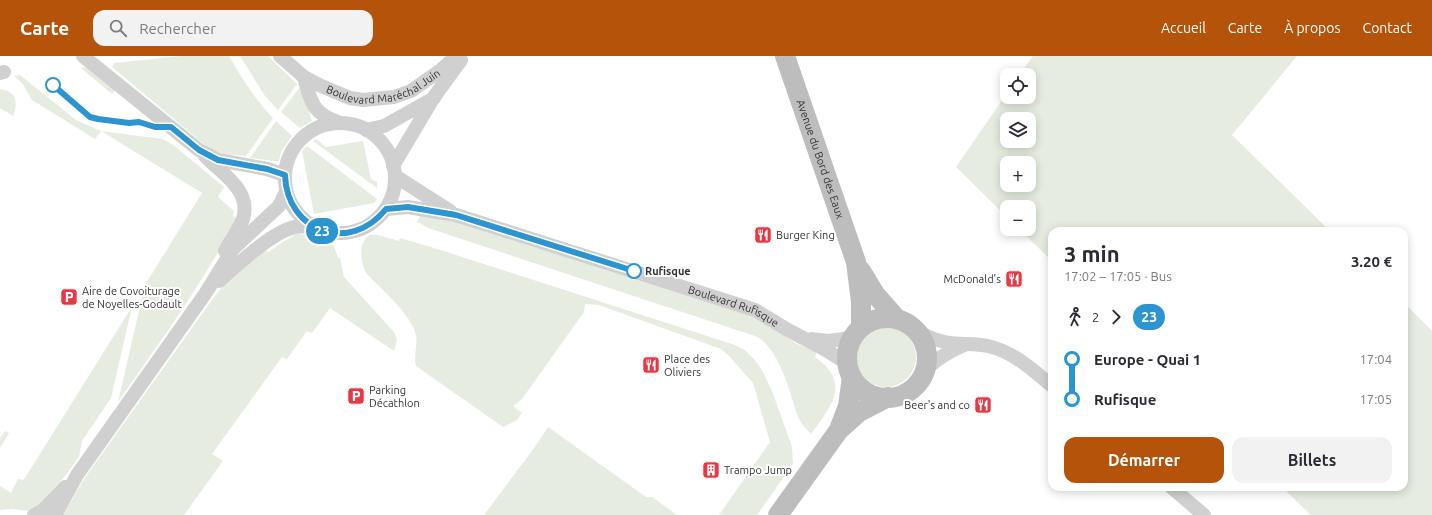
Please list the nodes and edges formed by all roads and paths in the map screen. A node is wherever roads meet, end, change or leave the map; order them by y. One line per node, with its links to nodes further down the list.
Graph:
1 (83, 56): 10 (street)
2 (280, 56): 6 (street, Boulevard Maréchal Juin)
3 (458, 56): 6 (street, Boulevard Maréchal Juin)
4 (464, 56): 7 (street)
5 (785, 56): 17 (street, Avenue du Bord des Eaux)
6 (304, 77): 8 (street, Boulevard Maréchal Juin)
7 (434, 97): 9 (street); 11 (street)
8 (343, 124): 9 (street); 12 (street)
9 (366, 130): 11 (street)
10 (199, 150): 12 (street); 18 (street)
11 (394, 171): 14 (street); 15 (street, Boulevard Rufisque)
12 (285, 175): 13 (street)
13 (286, 192): 16 (street); 18 (street)
14 (386, 209): 15 (street, Boulevard Rufisque); 16 (street)
15 (456, 215): 22 (street, Boulevard Rufisque)
16 (314, 228): 18 (street)
17 (856, 262): 19 (street, Avenue du Bord des Eaux); 21 (street, Avenue du Bord des Eaux)
18 (205, 294): 29 (street)
19 (897, 319): 20 (street); 21 (street)
20 (917, 331): 23 (street); 25 (street)
21 (857, 332): 22 (street, Boulevard Rufisque); 24 (street)
22 (803, 338): 24 (street, Boulevard Rufisque)
23 (967, 344): 25 (street); 26 (street)
24 (850, 371): 27 (street); 28 (street)
25 (924, 371): 27 (street)
26 (1048, 383)
27 (888, 398): 28 (street)
28 (838, 430): 33 (street)
29 (77, 475): 31 (street); 32 (street)
30 (1176, 491): 34 (street)
31 (34, 515)
32 (55, 515)
33 (778, 515)
34 (1204, 515)

